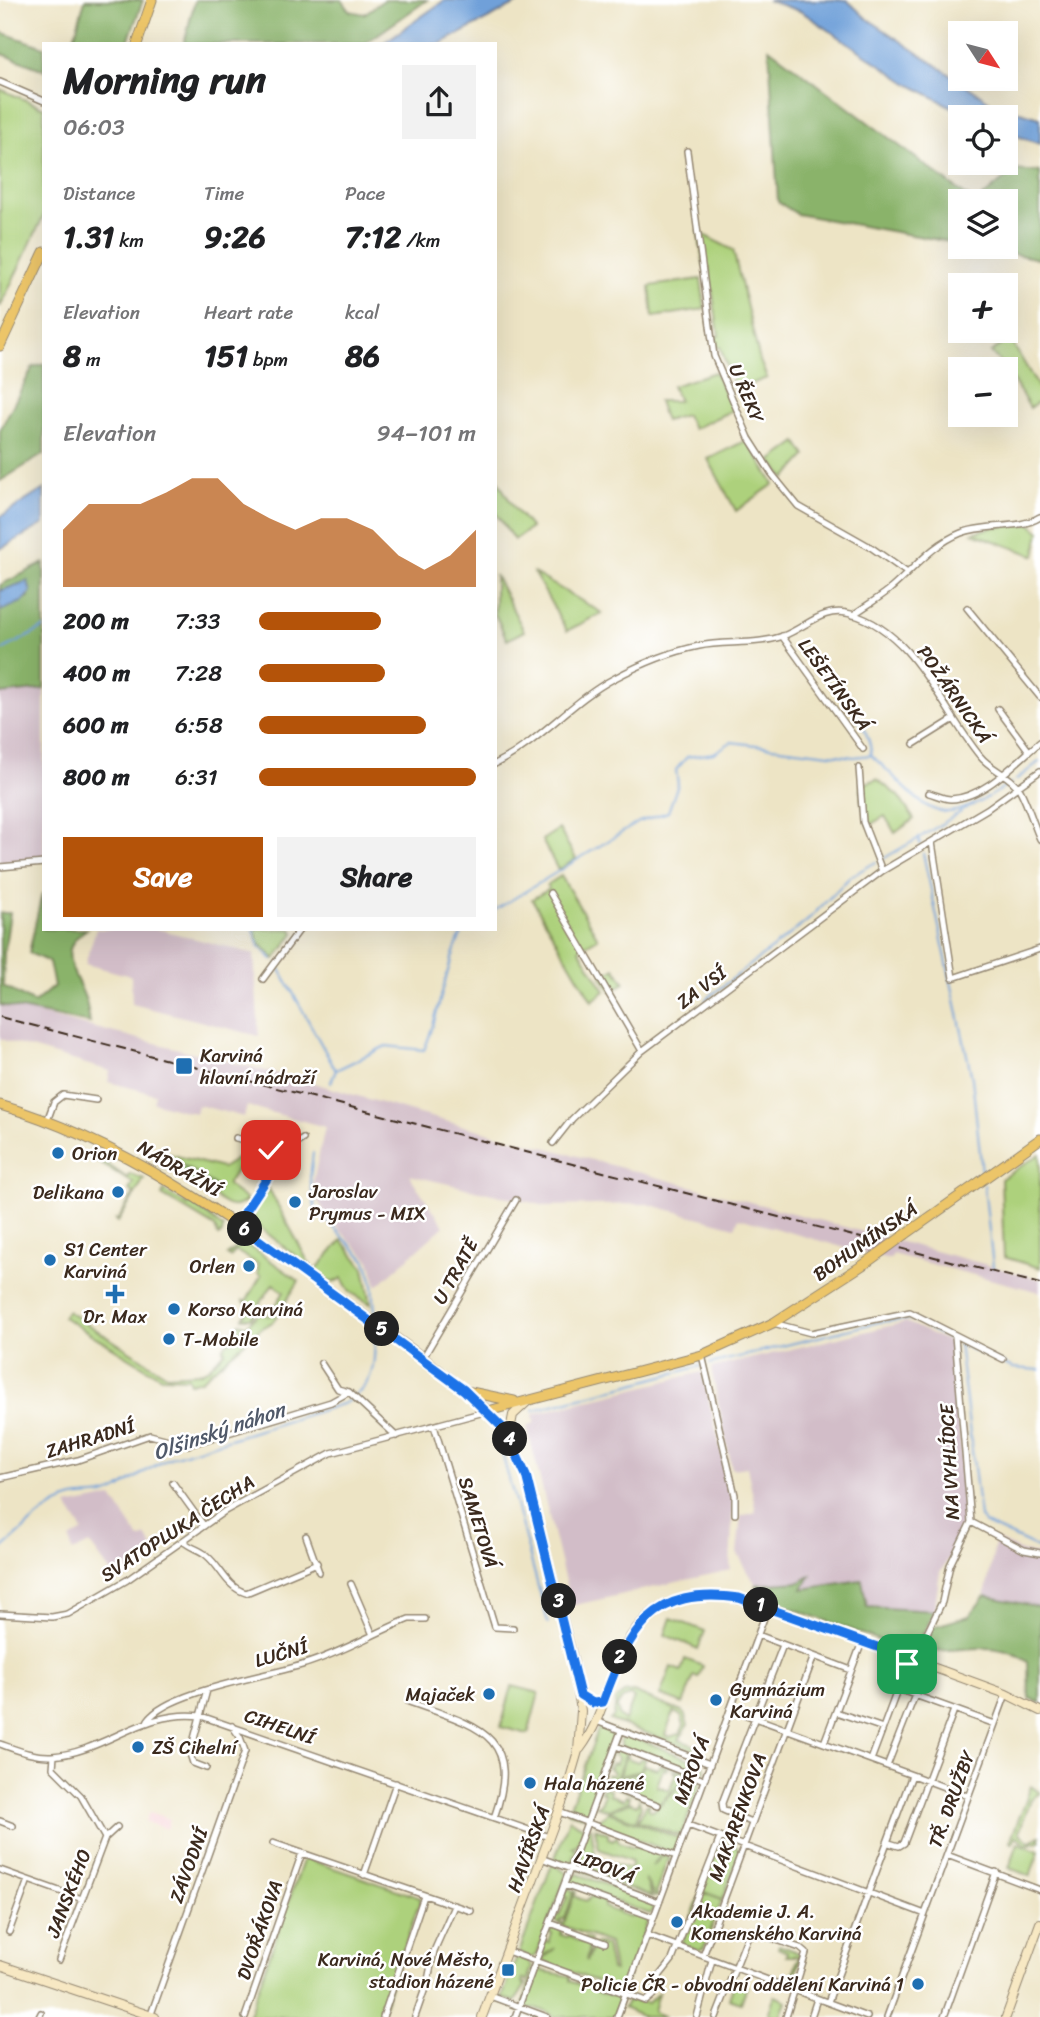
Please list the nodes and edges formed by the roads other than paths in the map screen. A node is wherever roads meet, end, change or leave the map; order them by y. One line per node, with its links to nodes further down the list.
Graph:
1 (152, 0): 2 (main road)
2 (138, 42)
3 (0, 82): 4 (street)
4 (42, 100)
5 (687, 151): 9 (street, U ŘEKY)
6 (42, 256): 7 (main road)
7 (0, 346)
8 (1040, 517): 9 (street)
9 (906, 572): 11 (street)
10 (967, 607): 13 (street)
11 (853, 614): 12 (street, LEŠETÍNSKÁ); 15 (street, POŽÁRNICKÁ)
12 (782, 636): 18 (street, LEŠETÍNSKÁ); 20 (street, LEŠETÍNSKÁ)
13 (1040, 697)
14 (998, 709): 19 (street)
15 (954, 719): 17 (street); 23 (street, POŽÁRNICKÁ)
16 (1040, 742): 19 (street)
17 (914, 744)
18 (863, 749)
19 (1029, 751): 23 (street)
20 (497, 763)
21 (859, 768): 30 (street)
22 (1040, 771): 24 (street, ZA VSÍ)
23 (1002, 774): 24 (street, POŽÁRNICKÁ); 25 (street)
24 (1014, 783): 26 (street); 27 (street, ZA VSÍ)
25 (929, 793)
26 (1040, 839)
27 (932, 842): 30 (street, ZA VSÍ); 33 (street)
28 (42, 863): 29 (street)
29 (0, 867)
30 (883, 871): 35 (street, ZA VSÍ)
31 (550, 893): 35 (street)
32 (299, 931): 34 (street)
33 (1040, 948)
34 (263, 979)
35 (642, 1051): 42 (street, ZA VSÍ)
36 (96, 1100): 38 (street)
37 (0, 1105): 38 (main road, NÁDRAŽNÍ)
38 (47, 1121): 47 (main road, NÁDRAŽNÍ)
39 (236, 1138): 43 (street)
40 (303, 1139): 44 (street)
41 (1040, 1139): 48 (main road, BOHUMÍNSKÁ, bridge)
42 (553, 1143)
43 (267, 1146): 44 (street); 45 (street)
44 (288, 1146): 45 (street)
45 (276, 1161): 47 (street)
46 (516, 1200): 51 (street, U TRATĚ)
47 (237, 1224): 51 (main road, NÁDRAŽNÍ)
48 (773, 1323): 49 (street); 50 (main road, BOHUMÍNSKÁ)
49 (955, 1336): 52 (street); 64 (street, NA VYHLÍDCE)
50 (702, 1355): 56 (main road, BOHUMÍNSKÁ); 63 (street)
51 (423, 1358): 54 (main road, NÁDRAŽNÍ)
52 (1003, 1359)
53 (321, 1363): 55 (street)
54 (464, 1390): 56 (main road); 57 (main road, NÁDRAŽNÍ)
55 (353, 1396): 59 (street); 61 (street, ZAHRADNÍ)
56 (525, 1402): 57 (main road, BOHUMÍNSKÁ); 60 (street)
57 (488, 1411): 58 (street, SVATOPLUKA ČECHA); 60 (street, HAVÍŘSKÁ)
58 (434, 1426): 59 (street, SVATOPLUKA ČECHA); 75 (street, SAMETOVÁ)
59 (396, 1436): 65 (street, SVATOPLUKA ČECHA)
60 (509, 1436): 86 (street, HAVÍŘSKÁ)
61 (0, 1478)
62 (173, 1483): 65 (street)
63 (735, 1514)
64 (971, 1522): 68 (street); 81 (street, NA VYHLÍDCE)
65 (204, 1526): 67 (street, SVATOPLUKA ČECHA)
66 (306, 1536): 69 (street)
67 (183, 1541): 69 (street); 73 (street, SVATOPLUKA ČECHA)
68 (1040, 1553)
69 (317, 1563): 70 (street)
70 (319, 1572)
71 (351, 1584): 76 (street)
72 (768, 1607): 77 (street, MÍROVÁ); 78 (street); 89 (street)
73 (0, 1614)
74 (425, 1619): 76 (street, LUČNÍ)
75 (513, 1628)
76 (373, 1635): 84 (street, LUČNÍ)
77 (758, 1635): 79 (street); 90 (street, MÍROVÁ)
78 (862, 1642): 81 (street); 82 (street)
79 (783, 1645): 80 (street); 95 (street)
80 (814, 1656): 82 (street); 101 (street, MAKARENKOVA)
81 (914, 1660): 83 (street); 85 (street)
82 (851, 1670): 93 (street)
83 (898, 1689): 87 (street); 100 (street)
84 (207, 1690): 94 (street); 96 (street, LUČNÍ)
85 (1006, 1694): 92 (street); 98 (street, TŘ. DRUŽBY)
86 (580, 1695): 89 (street); 106 (street, HAVÍŘSKÁ)
87 (915, 1695): 91 (street); 110 (street)
88 (410, 1702): 120 (street)
89 (603, 1702): 97 (street)
90 (730, 1709): 95 (street); 109 (street, MÍROVÁ)
91 (954, 1710): 98 (street); 114 (street)
92 (1040, 1711)
93 (836, 1712): 100 (street); 103 (street)
94 (201, 1716): 96 (street, CIHELNÍ); 99 (street, CIHELNÍ); 111 (street)
95 (755, 1716): 101 (street); 122 (street)
96 (148, 1720): 107 (street, CIHELNÍ)
97 (596, 1721): 102 (street); 106 (street)
98 (995, 1724): 117 (street, TŘ. DRUŽBY)
99 (232, 1726): 115 (street, CIHELNÍ); 171 (street, ZÁVODNÍ)
100 (883, 1728): 108 (street)
101 (786, 1729): 103 (street); 122 (street, MAKARENKOVA)
102 (621, 1731): 105 (street); 109 (street)
103 (824, 1743): 108 (street)
104 (0, 1744): 107 (street, CIHELNÍ)
105 (616, 1746): 113 (street); 116 (street)
106 (578, 1751): 119 (street, HAVÍŘSKÁ)
107 (54, 1756): 127 (street)
108 (871, 1760): 110 (street)
109 (710, 1764): 113 (street, MÍROVÁ)
110 (887, 1766): 112 (street)
111 (206, 1768)
112 (912, 1775): 114 (street); 131 (street)
113 (704, 1780): 124 (street, MÍROVÁ)
114 (927, 1781): 117 (street); 131 (street)
115 (396, 1783): 120 (street, CIHELNÍ); 140 (street)
116 (601, 1784): 118 (street); 123 (street)
117 (968, 1797): 134 (street, TŘ. DRUŽBY)
118 (658, 1805)
119 (559, 1812): 123 (street); 128 (street, HAVÍŘSKÁ)
120 (494, 1818): 128 (street, CIHELNÍ)
121 (0, 1821): 125 (street)
122 (751, 1822): 132 (street, MAKARENKOVA)
123 (587, 1823): 135 (street); 138 (street)
124 (688, 1825): 129 (street, MÍROVÁ); 135 (street, MÍROVÁ)
125 (12, 1826)
126 (117, 1827): 127 (street, JANSKÉHO)
127 (108, 1837): 146 (street, JANSKÉHO)
128 (549, 1837): 136 (street, HAVÍŘSKÁ)
129 (720, 1838): 132 (street, MÍROVÁ); 157 (street)
130 (273, 1843): 133 (street)
131 (889, 1843): 144 (street)
132 (743, 1847): 144 (street, MÍROVÁ); 159 (street, MAKARENKOVA)
133 (302, 1853): 140 (street); 172 (street, DVOŘÁKOVA)
134 (947, 1855): 139 (street); 150 (street, TŘ. DRUŽBY)
135 (676, 1856): 147 (street, MÍROVÁ)
136 (541, 1858): 138 (street, LIPOVÁ); 158 (street, HAVÍŘSKÁ)
137 (0, 1870): 141 (street)
138 (570, 1870): 142 (street); 147 (street, LIPOVÁ)
139 (996, 1872): 143 (street); 185 (street)
140 (364, 1875): 145 (street)
141 (28, 1880): 146 (street); 154 (street)
142 (564, 1885): 151 (street, LIPOVÁ); 152 (street)
143 (1040, 1890)
144 (868, 1893): 150 (street); 169 (street)
145 (425, 1896): 148 (street); 173 (street)
146 (82, 1899): 160 (street, JANSKÉHO)
147 (659, 1902): 151 (street, MÍROVÁ)
148 (454, 1906): 149 (street); 174 (street)
149 (471, 1911)
150 (925, 1914): 184 (street, TŘ. DRUŽBY)
151 (653, 1917): 155 (street, MÍROVÁ)
152 (550, 1923): 156 (street); 162 (street)
153 (1040, 1923): 186 (street)
154 (9, 1932)
155 (647, 1935): 157 (street); 166 (street, MÍROVÁ)
156 (605, 1943)
157 (678, 1946): 159 (street); 166 (street)
158 (507, 1951): 162 (street); 167 (street, HAVÍŘSKÁ)
159 (703, 1956): 161 (street)
160 (59, 1959)
161 (712, 1959): 164 (street); 179 (street)
162 (536, 1961): 166 (street); 170 (street)
163 (0, 1965): 171 (street)
164 (735, 1967): 165 (street); 165 (street); 180 (street)
165 (796, 1990): 168 (street); 181 (street)
166 (625, 1995): 178 (street, MÍROVÁ)
167 (490, 1996): 170 (street); 175 (street, HAVÍŘSKÁ)
168 (817, 1999): 169 (street); 182 (street)
169 (828, 2002): 183 (street)
170 (519, 2007): 176 (street); 177 (street)
171 (152, 2017)
172 (245, 2017)
173 (383, 2017)
174 (415, 2017)
175 (482, 2017)
176 (515, 2017)
177 (547, 2017)
178 (617, 2017)
179 (697, 2017)
180 (716, 2017)
181 (786, 2017)
182 (811, 2017)
183 (867, 2017)
184 (887, 2017)
185 (944, 2017)
186 (1006, 2017)

